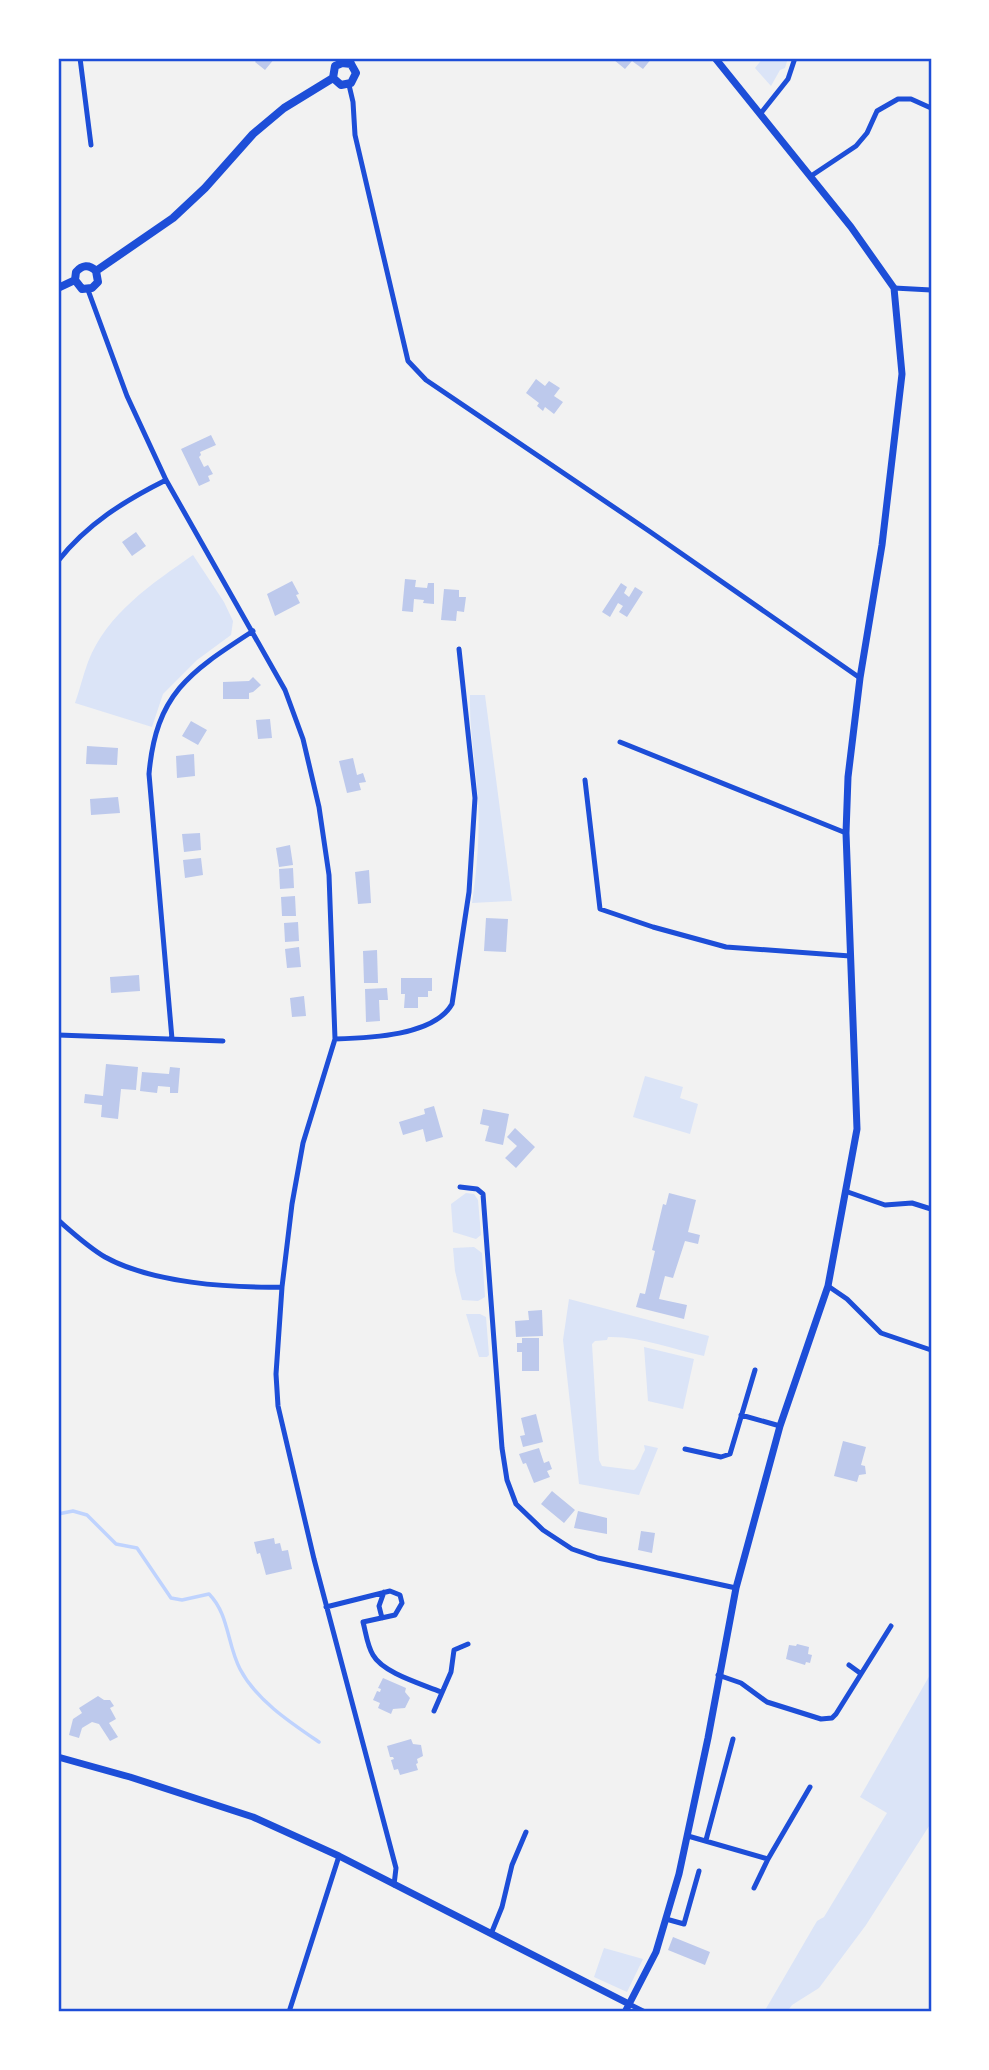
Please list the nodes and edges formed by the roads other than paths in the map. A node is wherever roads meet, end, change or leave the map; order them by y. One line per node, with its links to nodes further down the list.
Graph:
1 (80, 58): 9 (street)
2 (715, 58): 8 (street)
3 (794, 58): 8 (street)
4 (353, 61): 5 (main road); 6 (main road)
5 (333, 78): 6 (main road); 11 (main road)
6 (349, 85): 21 (street)
7 (931, 108): 10 (street)
8 (761, 113): 10 (street)
9 (91, 145)
10 (811, 176): 14 (street)
11 (96, 271): 12 (main road); 15 (main road)
12 (75, 280): 13 (main road); 15 (main road)
13 (58, 288)
14 (894, 288): 16 (street); 21 (street)
15 (88, 290): 17 (street)
16 (931, 290)
17 (166, 480): 18 (street); 19 (street)
18 (58, 561)
19 (253, 631): 27 (street); 28 (street)
20 (459, 649): 28 (street)
21 (860, 678): 24 (street)
22 (620, 742): 24 (street)
23 (585, 780): 25 (street)
24 (846, 833): 25 (street)
25 (850, 956): 31 (street)
26 (58, 1035): 27 (street)
27 (172, 1039): 29 (street)
28 (335, 1039): 35 (street)
29 (223, 1041)
30 (460, 1187): 41 (street)
31 (845, 1191): 32 (street); 34 (street)
32 (931, 1209)
33 (58, 1220): 35 (street)
34 (828, 1286): 36 (street); 39 (street)
35 (282, 1287): 43 (street)
36 (931, 1350)
37 (755, 1370): 38 (street)
38 (741, 1415): 39 (street); 40 (street)
39 (780, 1426): 41 (street)
40 (685, 1449)
41 (736, 1588): 49 (street)
42 (384, 1592): 43 (street); 44 (street); 44 (street)
43 (326, 1607): 63 (street)
44 (382, 1618): 50 (street)
45 (891, 1626): 48 (street)
46 (468, 1644): 50 (street)
47 (849, 1665): 48 (street)
48 (860, 1673): 49 (street)
49 (718, 1675): 58 (street)
50 (442, 1692): 51 (street)
51 (434, 1711)
52 (733, 1739): 59 (street)
53 (58, 1757): 60 (street)
54 (810, 1787): 56 (street)
55 (797, 1790): 56 (street)
56 (804, 1797): 61 (street)
57 (526, 1832): 66 (street)
58 (688, 1836): 59 (street); 65 (street)
59 (706, 1840): 61 (street)
60 (339, 1857): 63 (street); 68 (street)
61 (768, 1859): 64 (street)
62 (699, 1871): 65 (street)
63 (394, 1885): 66 (street)
64 (754, 1888)
65 (666, 1919): 67 (street)
66 (490, 1935): 67 (street)
67 (627, 2008): 69 (street)
68 (289, 2012)
69 (645, 2012)

